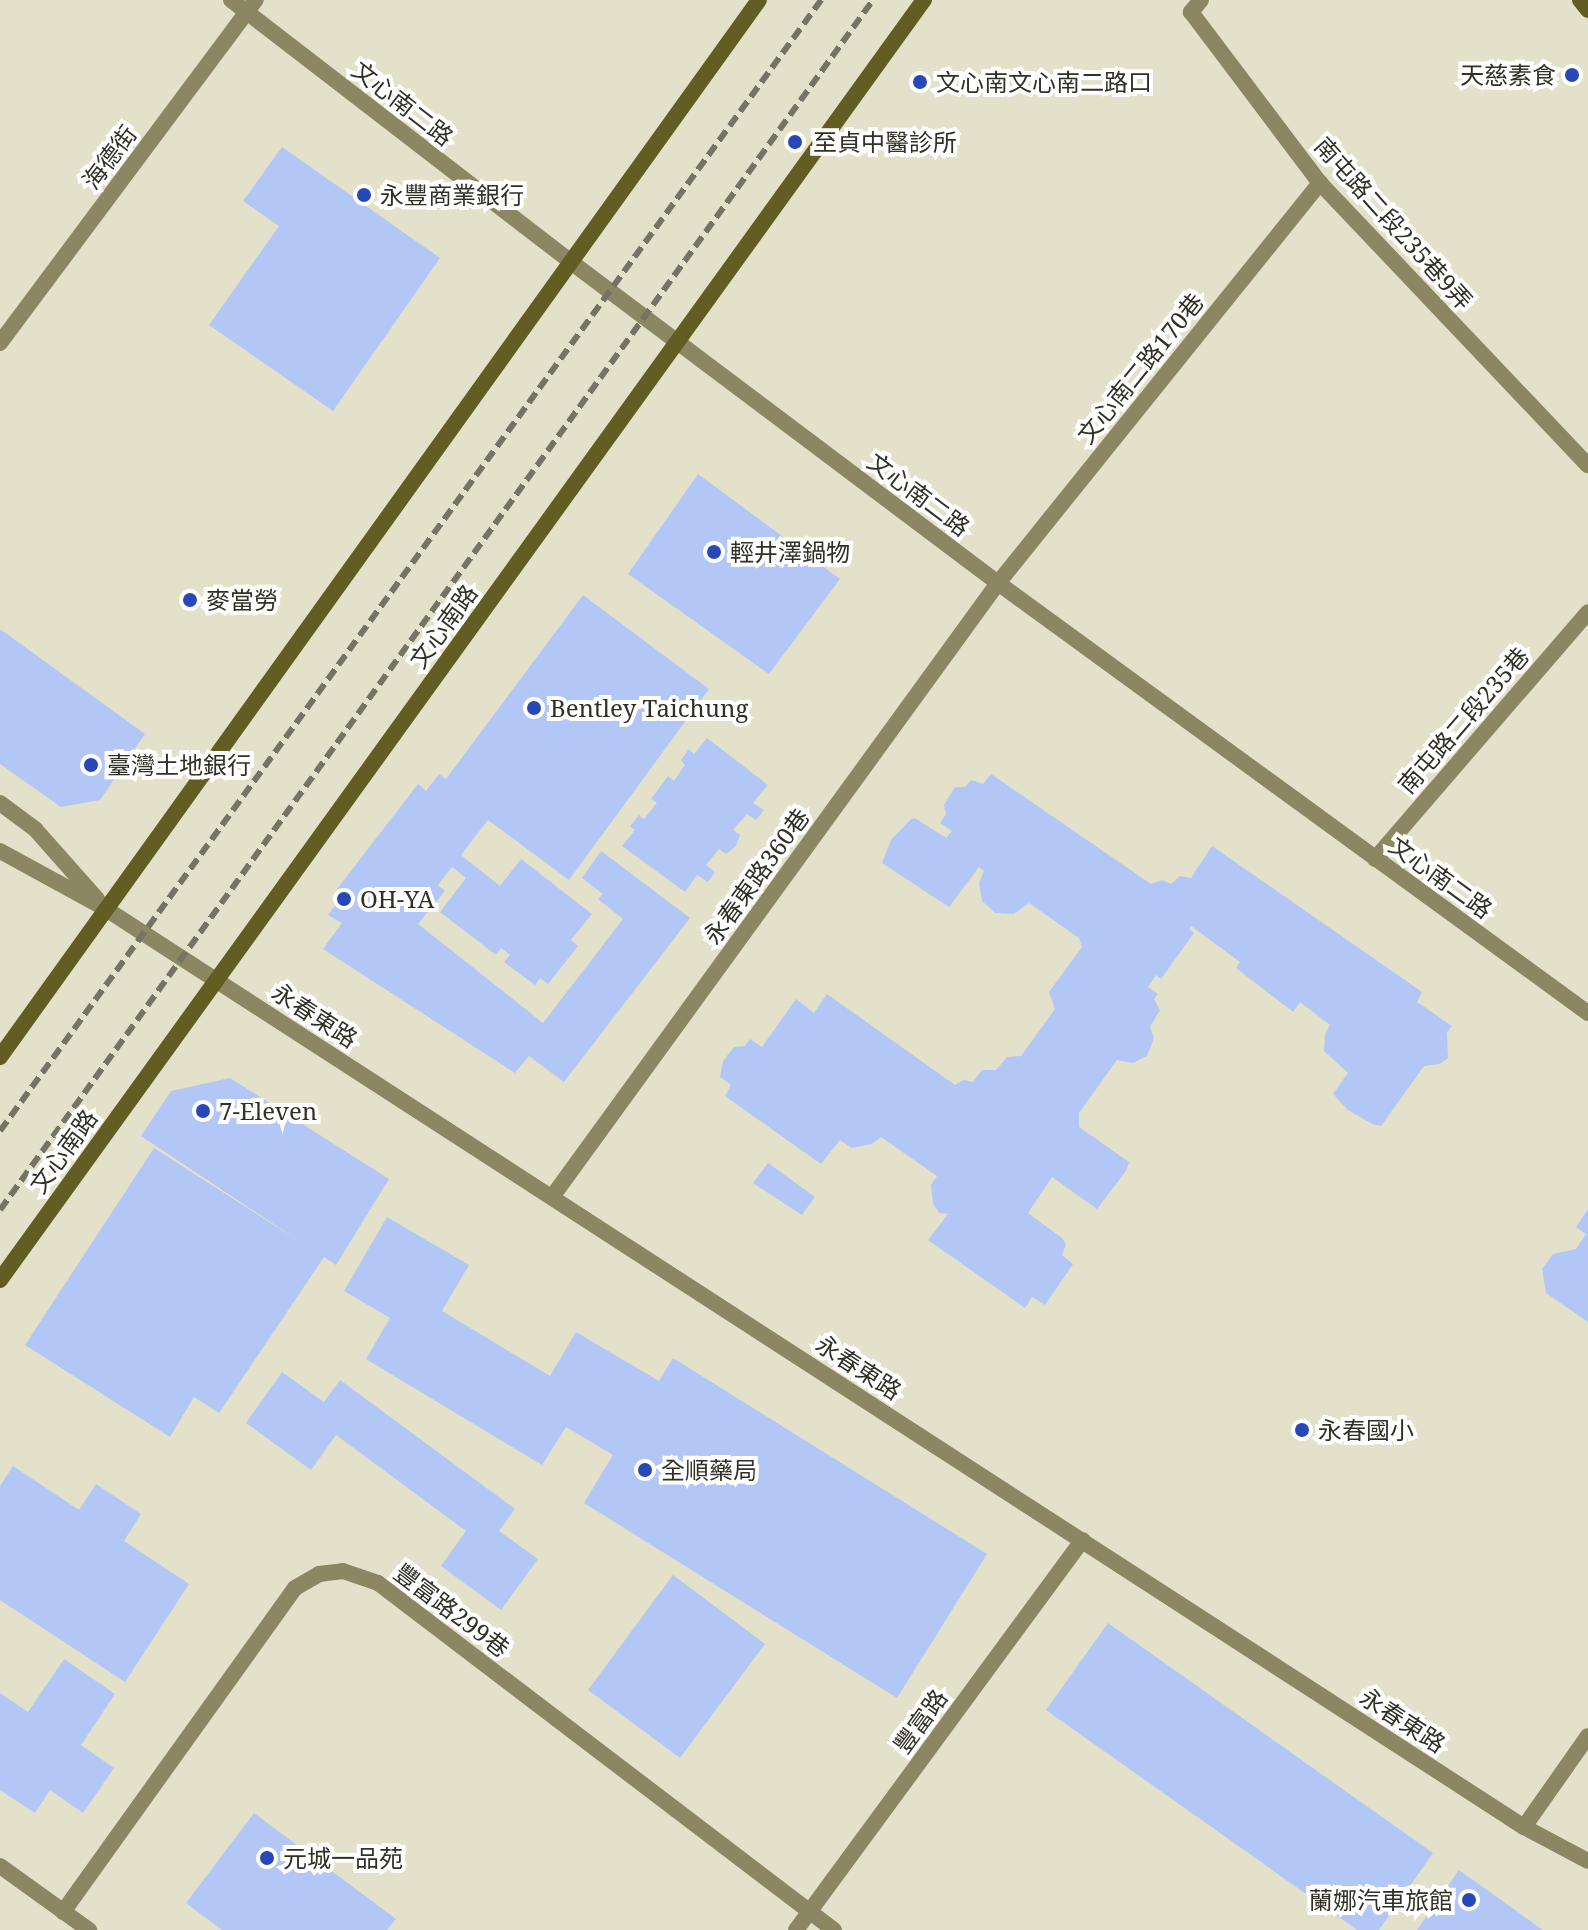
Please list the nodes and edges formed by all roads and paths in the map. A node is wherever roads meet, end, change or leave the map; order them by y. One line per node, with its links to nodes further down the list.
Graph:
1 (231, 0): 6 (street, 文心南二路)
2 (759, 0): 9 (main road)
3 (924, 0): 12 (main road, 文心南路)
4 (1201, 0): 8 (street, 南屯路二段235巷9弄)
5 (1580, 0): 7 (main road)
6 (252, 6): 9 (street, 文心南二路); 11 (street, 海德街)
7 (1588, 10)
8 (1320, 183): 14 (street, 南屯路二段235巷9弄); 15 (street, 文心南二路170巷)
9 (571, 262): 12 (street, 文心南二路); 20 (main road)
10 (0, 313): 11 (street)
11 (14, 324): 13 (street, 海德街)
12 (677, 342): 15 (street, 文心南二路); 21 (main road, 文心南路)
13 (0, 343)
14 (1588, 465)
15 (998, 583): 19 (street, 文心南二路); 24 (street, 永春東路360巷)
16 (1588, 612): 19 (street, 南屯路二段235巷)
17 (0, 803): 20 (street, 永春東路)
18 (0, 851): 20 (street, 永春東路)
19 (1375, 859): 22 (street, 文心南二路)
20 (106, 909): 21 (street, 永春東路); 23 (main road)
21 (216, 980): 24 (street, 永春東路); 25 (main road, 文心南路)
22 (1588, 1013)
23 (0, 1057)
24 (552, 1197): 26 (street, 永春東路)
25 (0, 1280)
26 (1082, 1540): 28 (street, 永春東路); 32 (street, 豐富路)
27 (1588, 1736): 28 (street)
28 (1524, 1827): 29 (street, 永春東路)
29 (1588, 1861)
30 (0, 1866): 31 (street)
31 (63, 1912): 32 (street, 豐富路299巷); 33 (street)
32 (809, 1912): 34 (street, 豐富路); 35 (street, 豐富路299巷)
33 (89, 1930)
34 (796, 1930)
35 (834, 1930)

